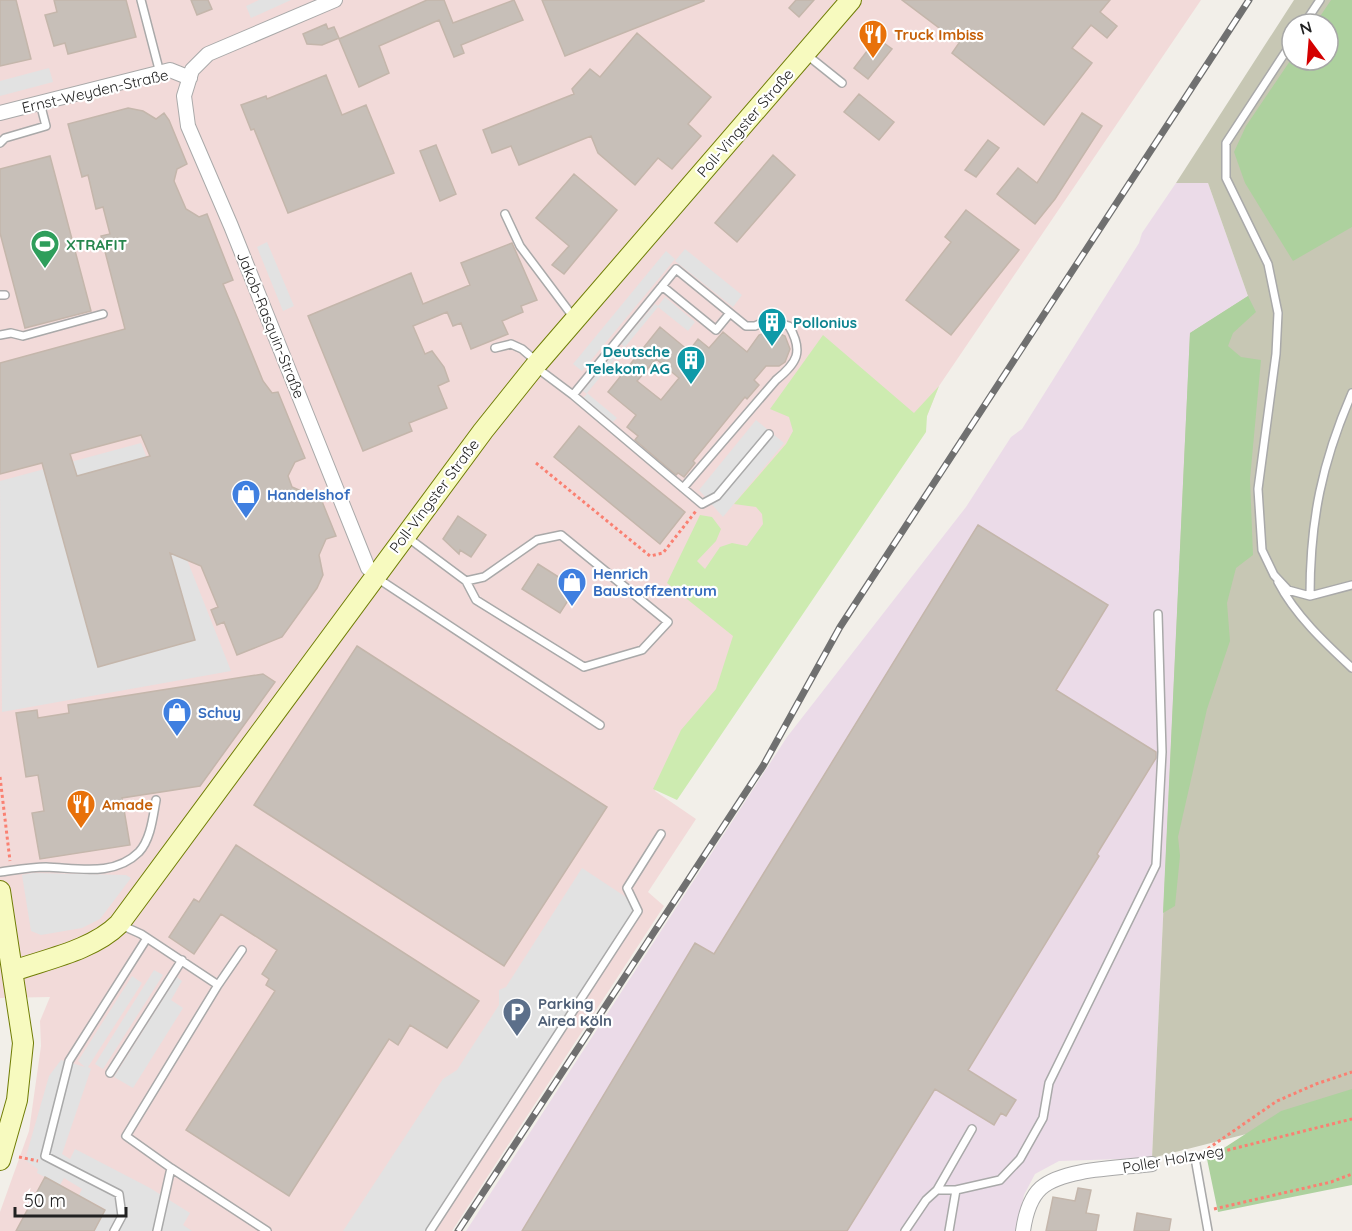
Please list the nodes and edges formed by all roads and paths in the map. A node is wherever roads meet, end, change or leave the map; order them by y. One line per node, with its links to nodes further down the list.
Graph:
1 (141, 0): 6 (lane)
2 (335, 0): 7 (street)
3 (851, 0): 4 (street, Poll-Vingster Straße)
4 (805, 53): 8 (lane); 16 (street, Poll-Vingster Straße)
5 (1280, 60): 27 (lane)
6 (160, 73): 7 (street, Ernst-Weyden-Straße); 9 (street, Ernst-Weyden-Straße)
7 (191, 74): 28 (street, Jakob-Rasquin-Straße)
8 (842, 83)
9 (40, 103): 10 (street, Ernst-Weyden-Straße); 11 (lane)
10 (0, 113)
11 (0, 143)
12 (505, 214): 16 (lane)
13 (662, 286): 14 (lane); 14 (lane); 21 (lane)
14 (730, 313): 24 (lane)
15 (103, 314): 17 (lane)
16 (576, 320): 19 (street, Poll-Vingster Straße)
17 (0, 335)
18 (495, 348): 19 (lane)
19 (537, 364): 21 (lane); 26 (street, Poll-Vingster Straße)
20 (1352, 393): 31 (lane)
21 (573, 395): 24 (lane)
22 (769, 434): 25 (lane)
23 (536, 463): 25 (path)
24 (683, 488): 25 (lane)
25 (702, 504)
26 (405, 536): 28 (street, Poll-Vingster Straße); 29 (lane)
27 (1274, 574): 31 (lane); 33 (lane)
28 (376, 575): 34 (lane); 39 (street, Poll-Vingster Straße)
29 (466, 581): 29 (lane)
30 (1352, 585): 31 (lane)
31 (1310, 596)
32 (1158, 614): 57 (lane)
33 (1352, 668)
34 (600, 725)
35 (156, 800): 37 (lane)
36 (661, 834): 62 (lane)
37 (0, 872)
38 (0, 891): 43 (street)
39 (119, 924): 40 (lane); 43 (street, Poll-Vingster Straße)
40 (147, 938): 42 (lane); 50 (lane)
41 (242, 950): 44 (lane)
42 (182, 960): 44 (lane); 46 (lane)
43 (10, 972): 51 (street)
44 (218, 985): 54 (lane)
45 (1352, 1072): 49 (path)
46 (110, 1073)
47 (1352, 1119): 52 (path, Poller Holzweg)
48 (972, 1130): 56 (lane)
49 (1210, 1148)
50 (45, 1156): 51 (path); 59 (lane)
51 (1, 1157)
52 (1195, 1158): 53 (path, Poller Holzweg); 58 (lane)
53 (1152, 1164): 65 (street, Poller Holzweg)
54 (171, 1168): 60 (lane); 61 (lane)
55 (1352, 1174): 58 (path)
56 (938, 1190): 57 (lane); 63 (lane)
57 (956, 1190): 64 (lane)
58 (1205, 1211): 66 (lane)
59 (114, 1231)
60 (157, 1231)
61 (267, 1231)
62 (430, 1231)
63 (905, 1231)
64 (949, 1231)
65 (1023, 1231)
66 (1208, 1231)

